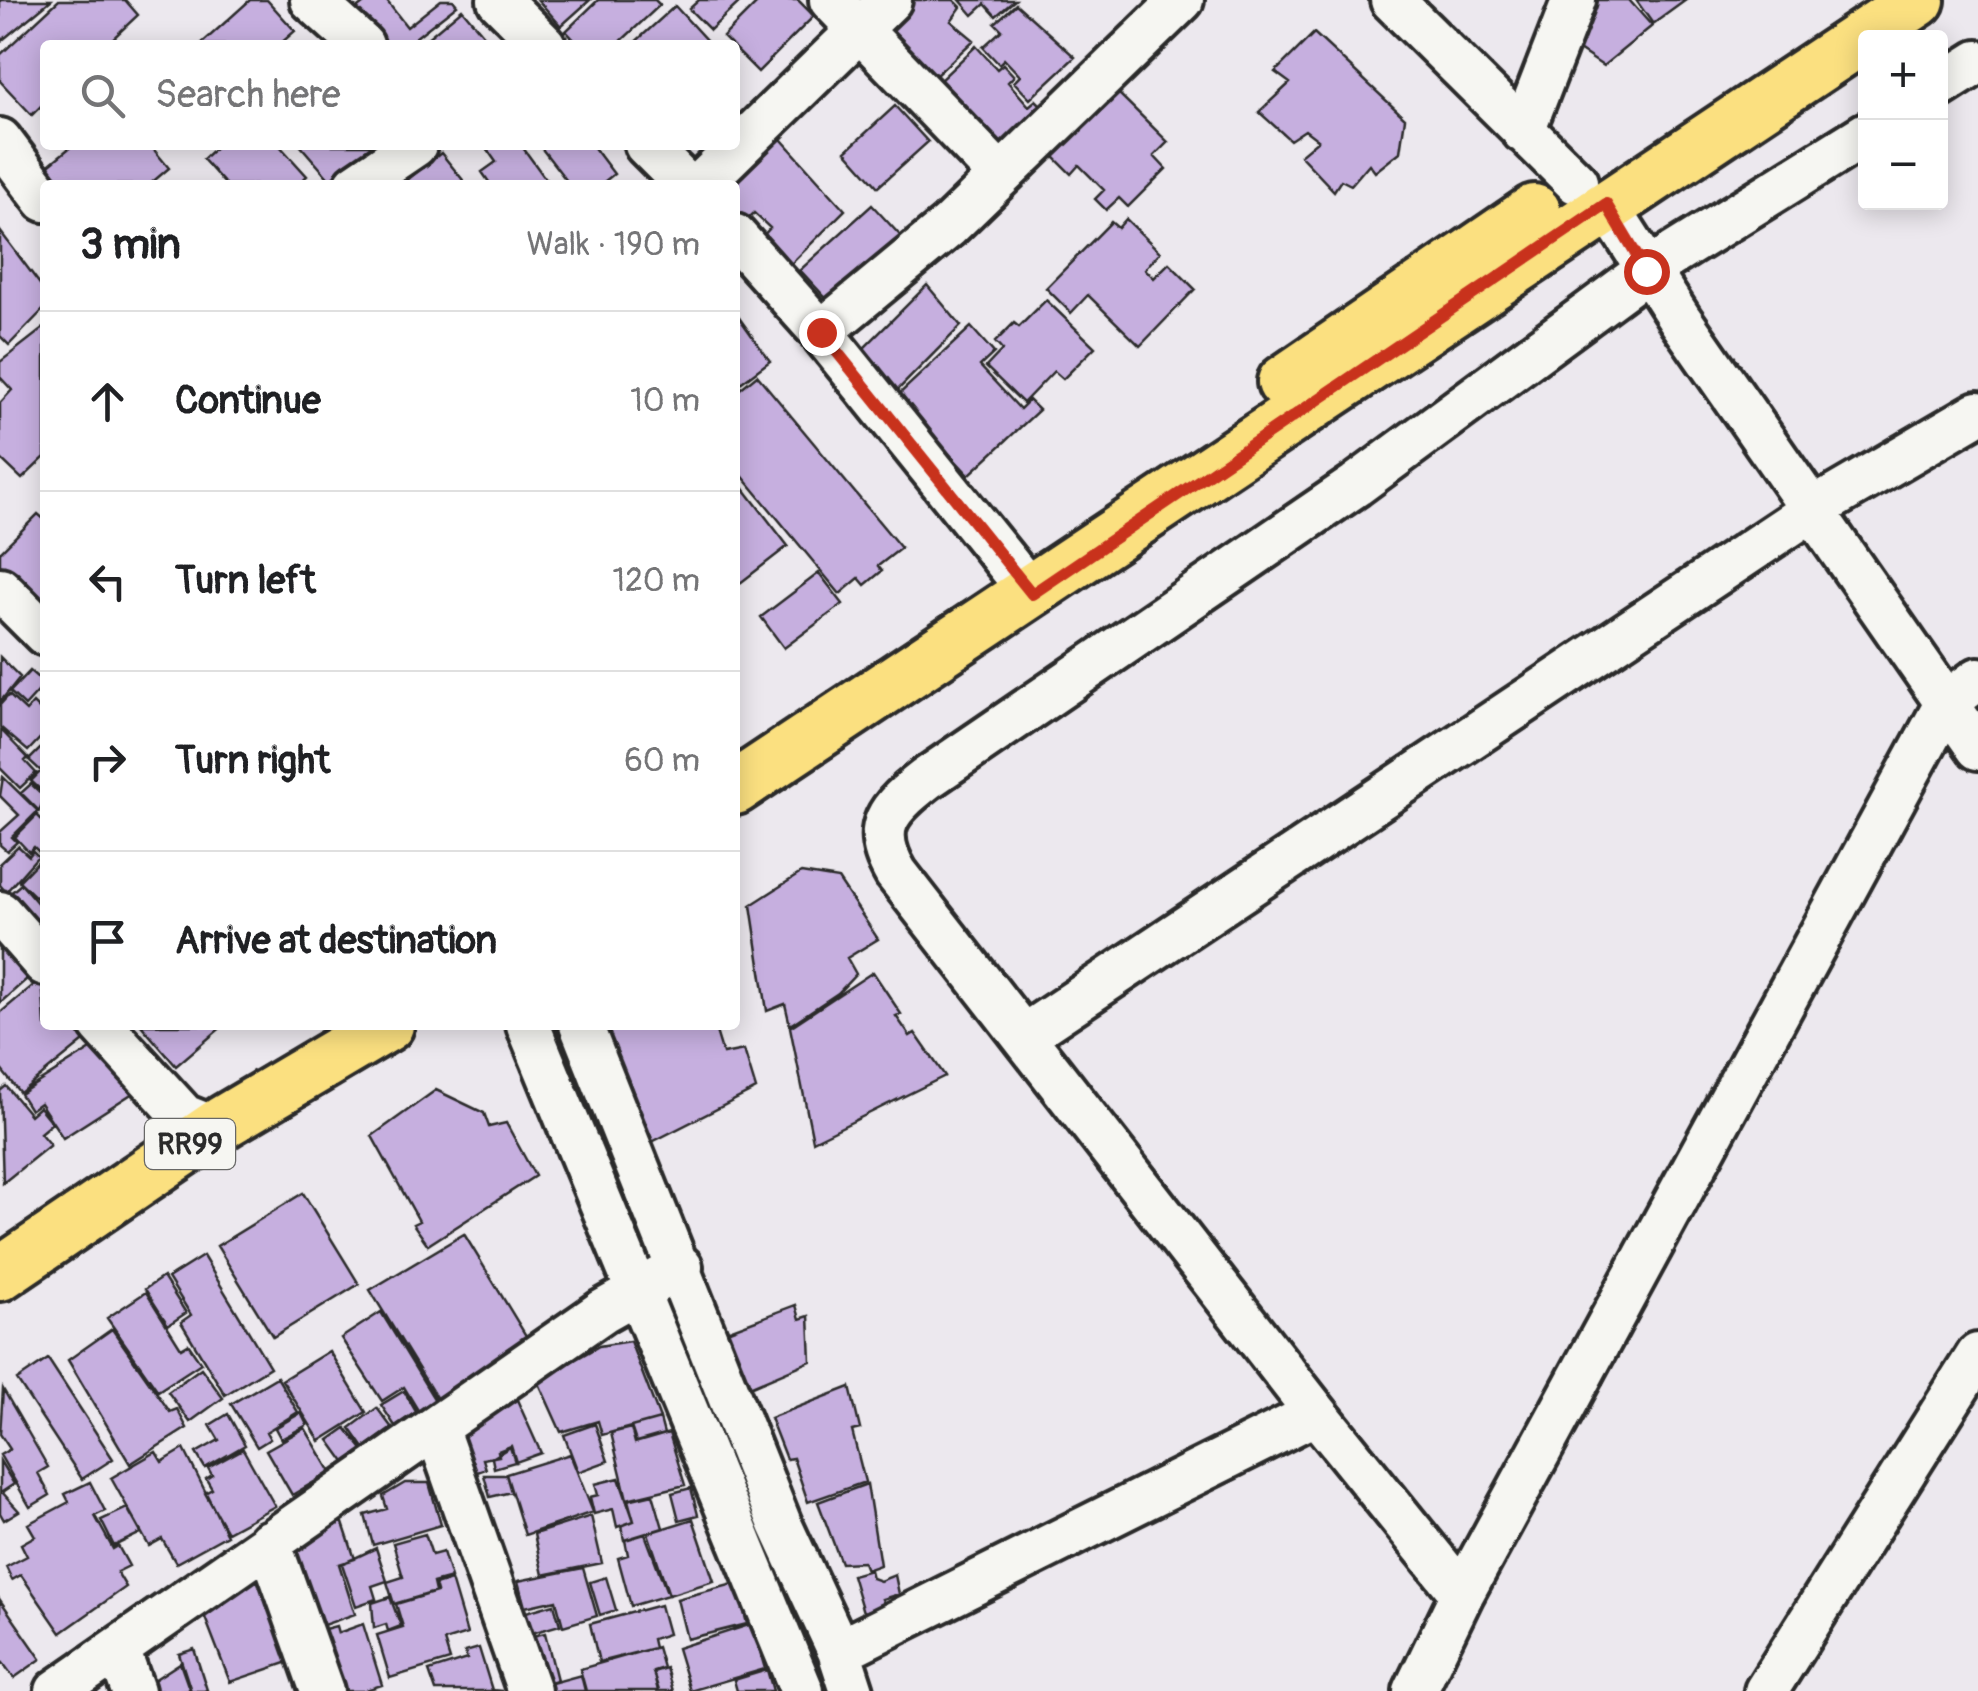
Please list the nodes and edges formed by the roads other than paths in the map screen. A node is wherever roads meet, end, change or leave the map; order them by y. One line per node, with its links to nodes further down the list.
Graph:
1 (312, 0): 9 (street)
2 (500, 0): 10 (street)
3 (1182, 0): 20 (street)
4 (1392, 0): 13 (street)
5 (1574, 0): 13 (street)
6 (1857, 0): 24 (main road)
7 (1918, 0): 24 (main road)
8 (861, 10): 15 (street); 20 (street)
9 (356, 40)
10 (539, 40)
11 (1978, 62): 12 (street)
12 (1948, 81)
13 (1523, 131): 24 (street)
14 (1858, 139): 27 (street)
15 (740, 142)
16 (408, 150): 21 (street)
17 (651, 150): 22 (street)
18 (732, 150): 23 (street)
19 (6, 163): 25 (street)
20 (1000, 175): 28 (street)
21 (363, 180)
22 (681, 180)
23 (705, 180)
24 (1591, 193): 27 (street); 31 (main road)
25 (40, 195)
26 (740, 246): 28 (street)
27 (1646, 271): 30 (street); 45 (street)
28 (821, 332): 31 (street)
29 (1978, 413): 30 (street)
30 (1812, 510): 34 (street); 45 (street)
31 (1023, 580): 35 (main road); 37 (main road)
32 (0, 589): 33 (street)
33 (40, 629)
34 (1962, 690): 36 (street); 55 (street)
35 (740, 742)
36 (1978, 748)
37 (740, 784)
38 (0, 914): 39 (street)
39 (40, 958)
40 (106, 1030): 46 (street)
41 (306, 1030): 46 (main road, RR99)
42 (377, 1030): 46 (main road, RR99)
43 (530, 1030): 50 (street)
44 (583, 1030): 48 (street)
45 (1025, 1034): 52 (street)
46 (199, 1122): 47 (main road, RR99); 49 (main road, RR99)
47 (0, 1238)
48 (681, 1268): 50 (street); 57 (street)
49 (0, 1274)
50 (639, 1292): 53 (street); 61 (street)
51 (1978, 1354): 63 (street)
52 (1316, 1412): 55 (street); 57 (street)
53 (437, 1430): 54 (street); 60 (street)
54 (269, 1542): 56 (street); 59 (street)
55 (1462, 1594): 62 (street)
56 (126, 1671): 58 (street)
57 (846, 1671)
58 (57, 1691)
59 (322, 1691)
60 (528, 1691)
61 (802, 1691)
62 (1416, 1691)
63 (1766, 1691)

